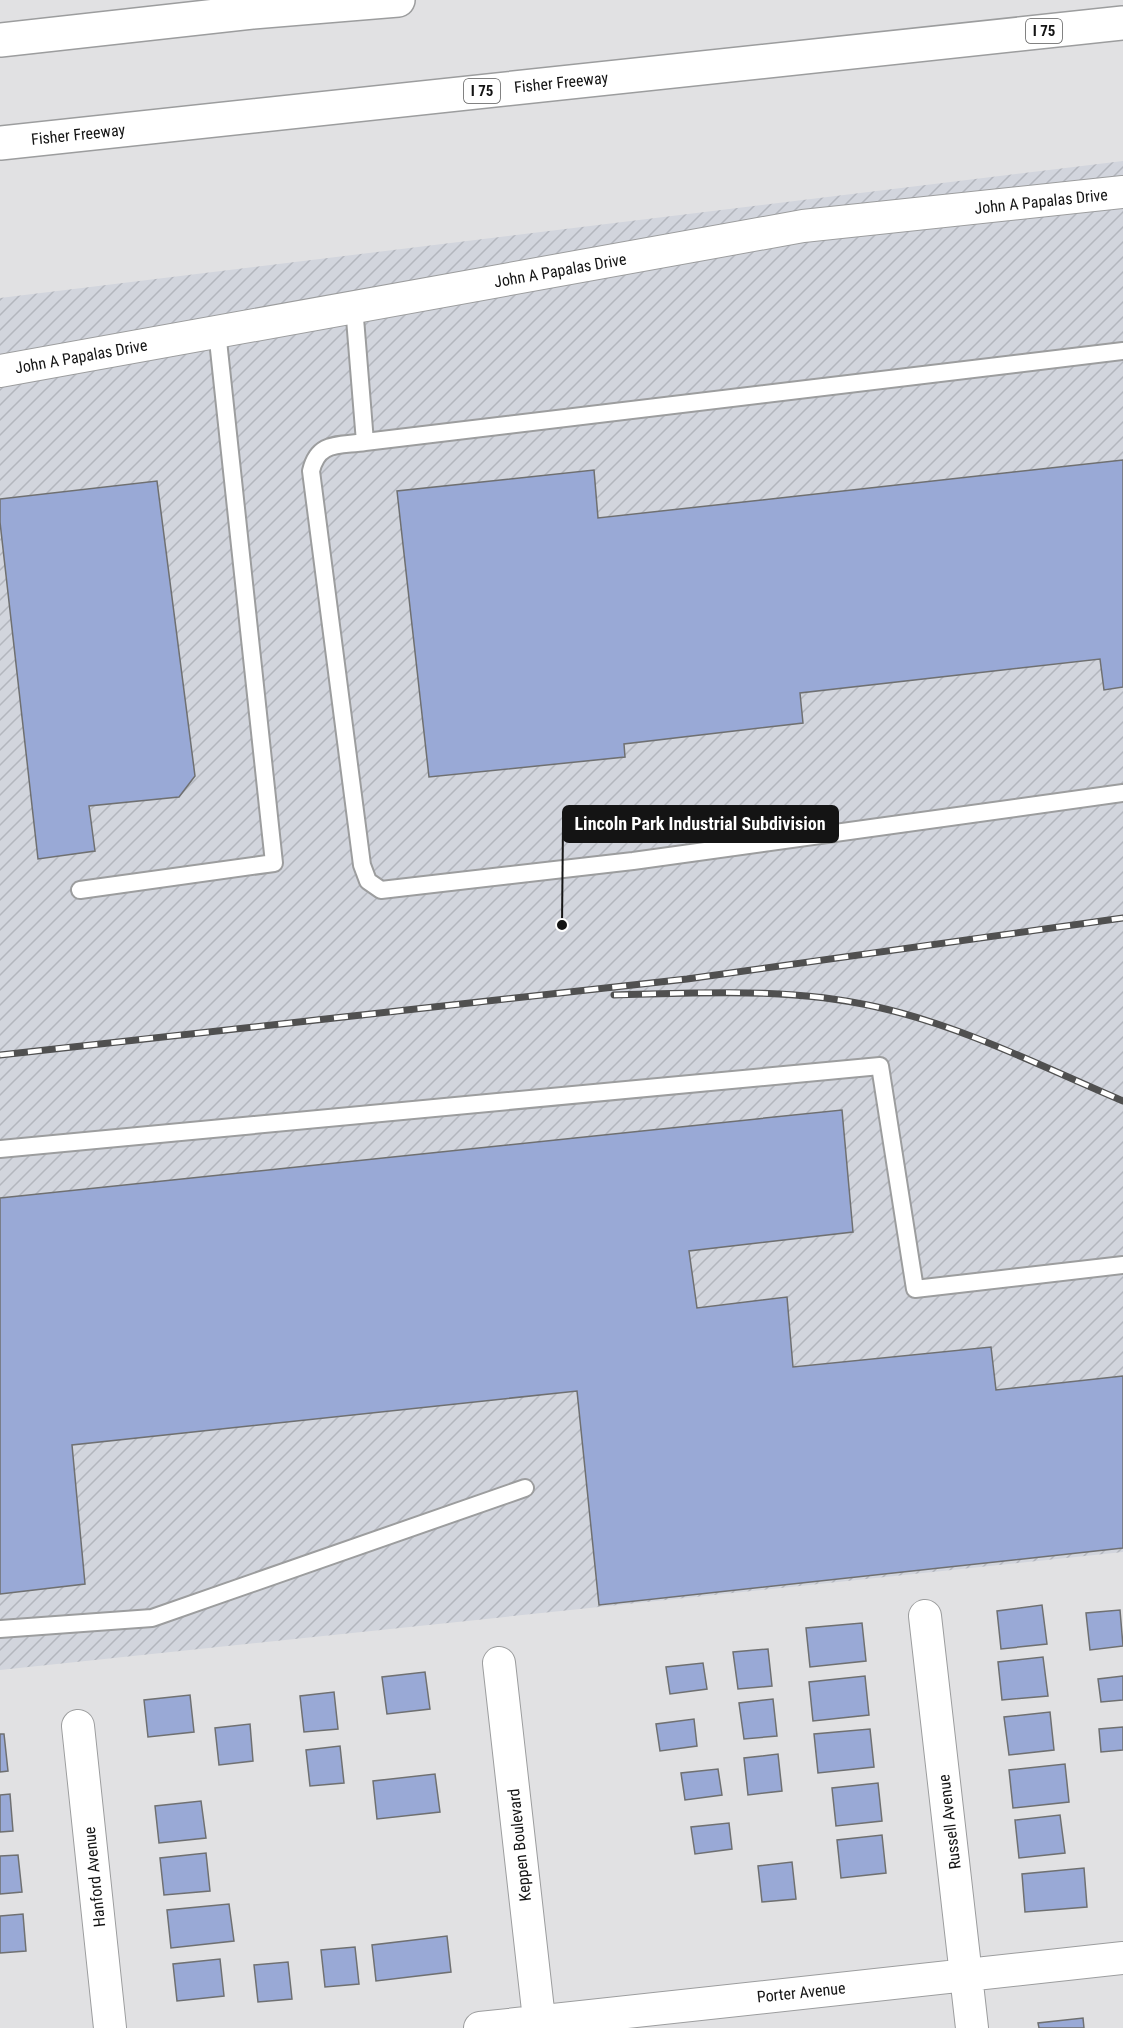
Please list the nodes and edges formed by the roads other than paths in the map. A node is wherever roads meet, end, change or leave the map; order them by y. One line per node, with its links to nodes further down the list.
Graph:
1 (398, 0): 3 (highway)
2 (1123, 23): 4 (highway, Fisher Freeway / I 75)
3 (0, 40)
4 (0, 142)
5 (1123, 192): 6 (street, John A Papalas Drive)
6 (354, 306): 7 (street, John A Papalas Drive); 10 (lane)
7 (217, 331): 9 (street, John A Papalas Drive); 12 (lane)
8 (1123, 351): 10 (lane)
9 (0, 371)
10 (365, 442): 11 (lane)
11 (1123, 793)
12 (80, 890)
13 (0, 1149): 14 (lane)
14 (1123, 1265)
15 (525, 1488): 17 (lane)
16 (925, 1616): 21 (street, Russell Avenue)
17 (0, 1629)
18 (498, 1663): 22 (street, Keppen Boulevard)
19 (78, 1726): 23 (street, Hanford Avenue)
20 (1123, 1958): 21 (street, Porter Avenue)
21 (966, 1974): 22 (street, Porter Avenue); 25 (street, Russell Avenue)
22 (539, 2025): 24 (street, Porter Avenue)
23 (110, 2028)
24 (480, 2028)
25 (972, 2028)

